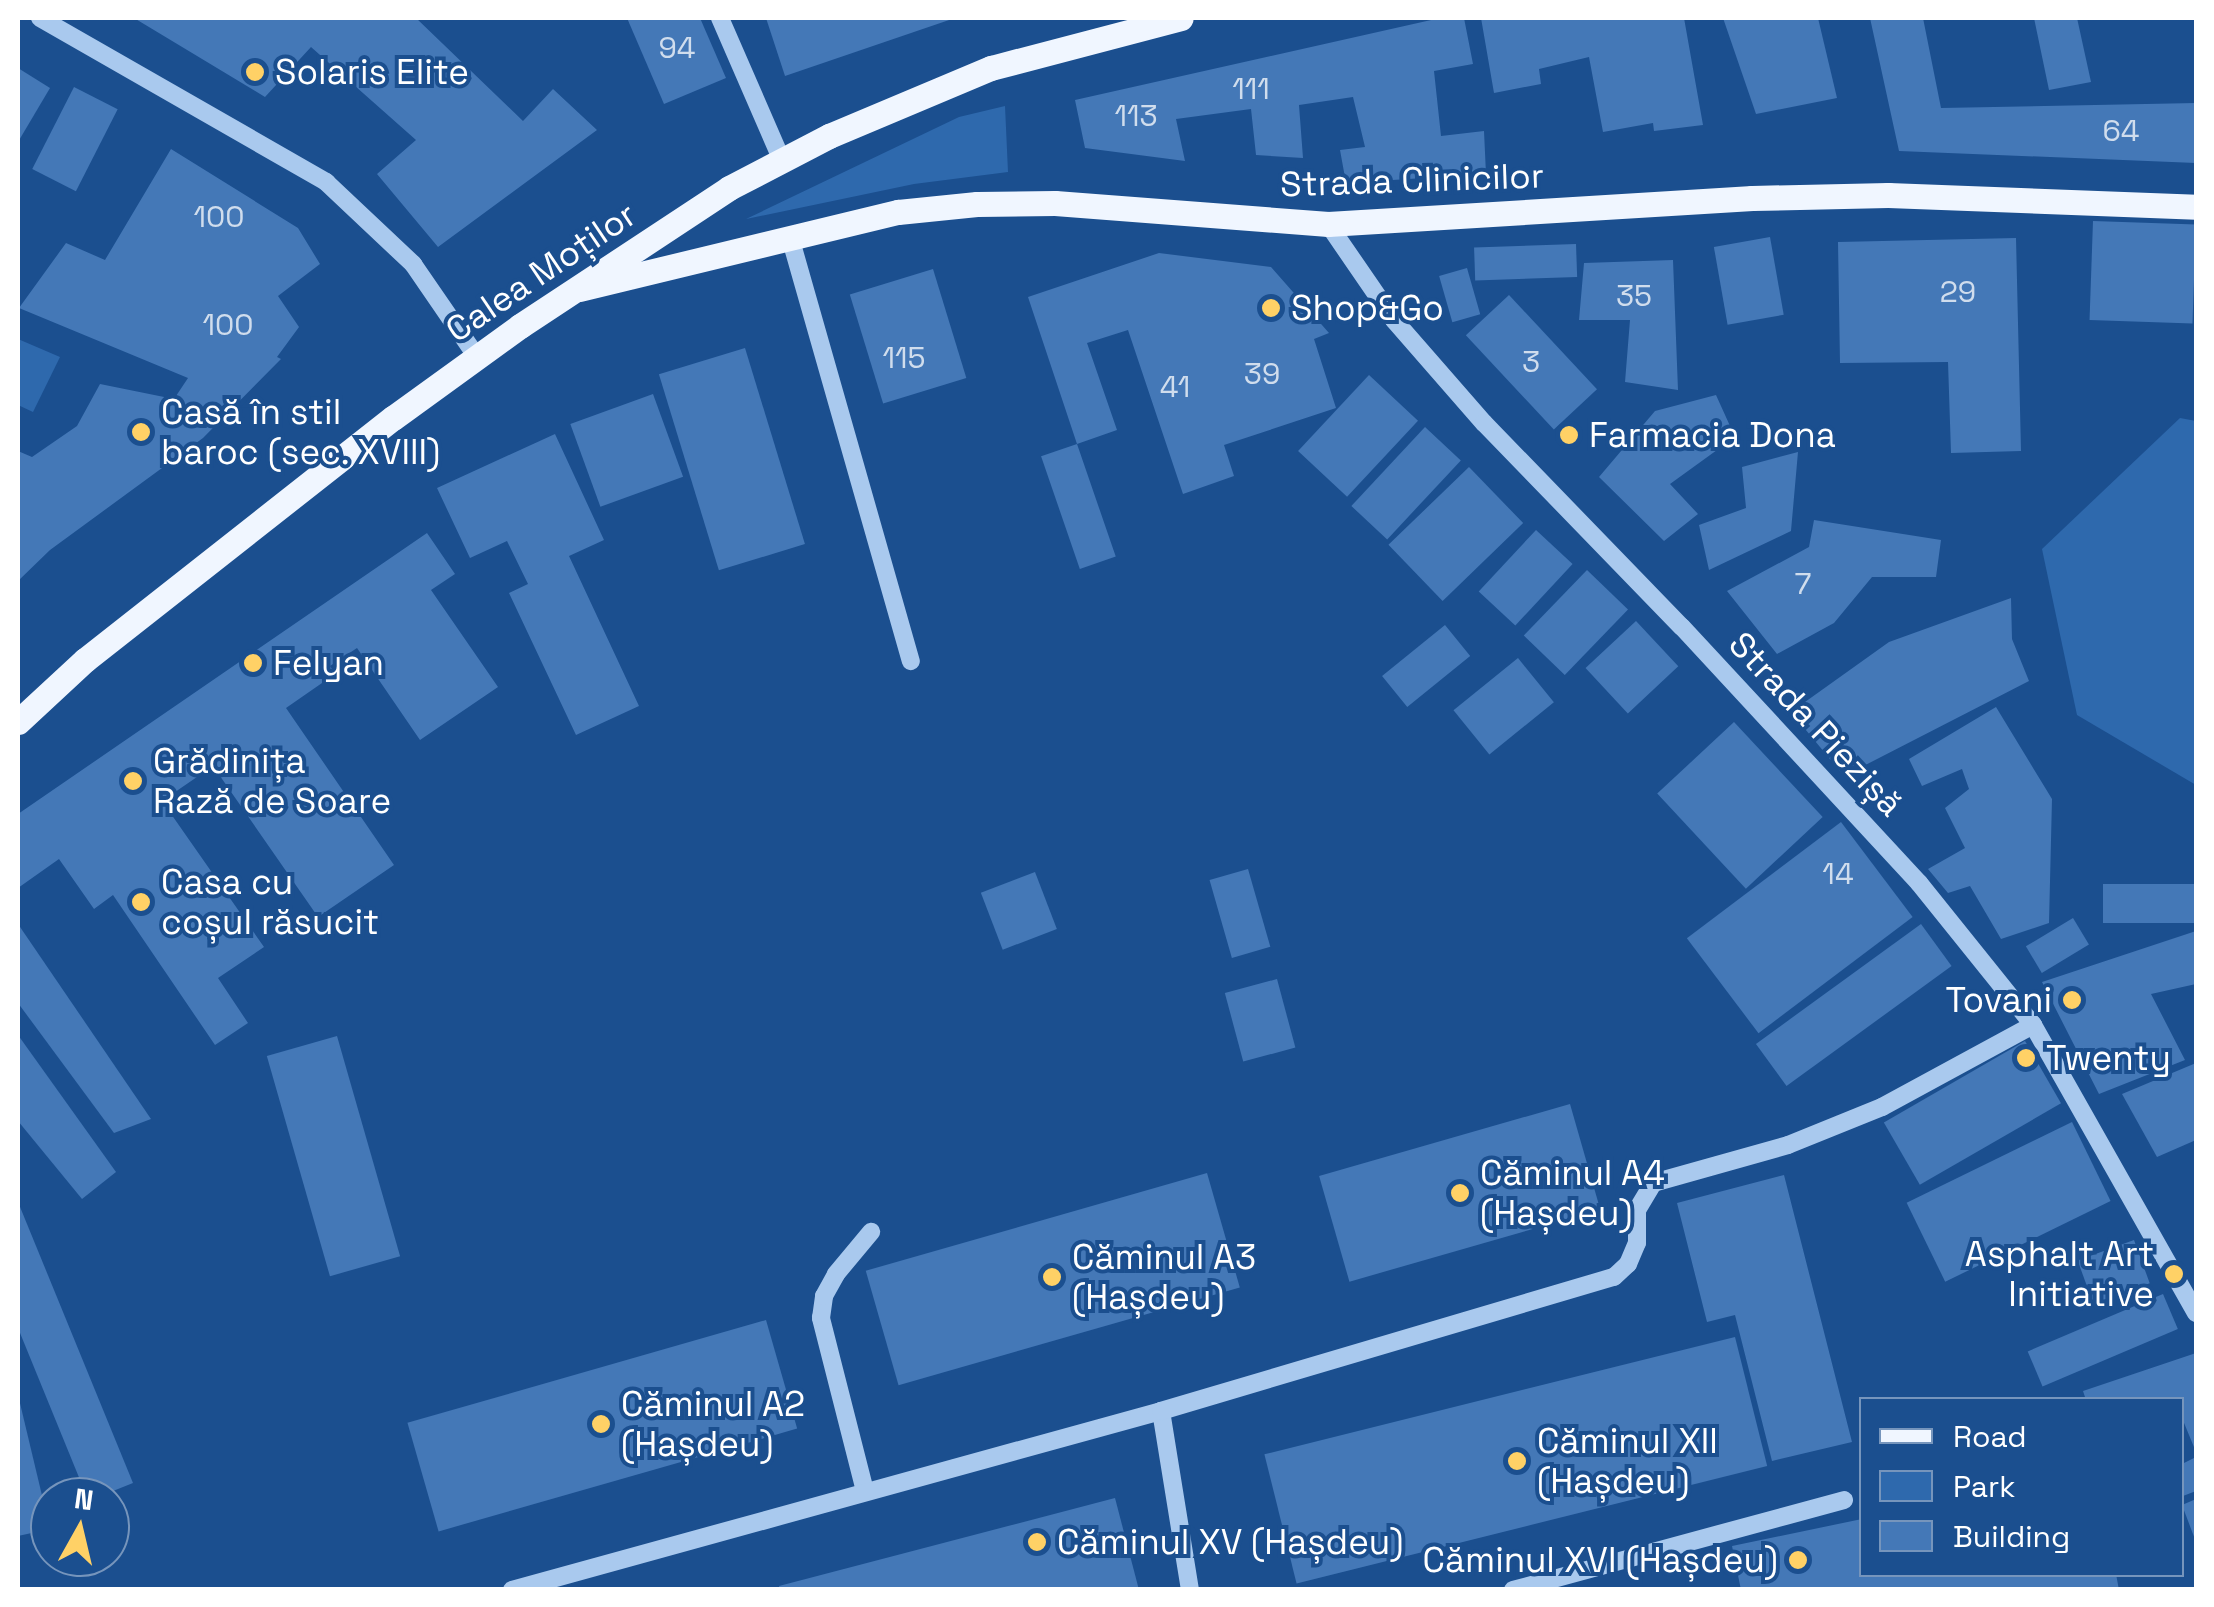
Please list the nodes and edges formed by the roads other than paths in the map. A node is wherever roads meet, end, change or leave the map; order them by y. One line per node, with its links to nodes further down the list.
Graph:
1 (40, 18): 9 (street)
2 (720, 18): 4 (street)
3 (1181, 18): 4 (main road, Calea Moților)
4 (781, 158): 8 (main road, Calea Moților)
5 (2196, 207): 6 (main road, Strada Clinicilor)
6 (1328, 224): 7 (main road, Strada Clinicilor); 12 (street, Strada Piezișă)
7 (790, 237): 8 (main road, Strada Clinicilor); 10 (street)
8 (579, 289): 9 (main road, Calea Moților)
9 (477, 356): 11 (main road, Calea Moților)
10 (910, 661)
11 (18, 722)
12 (2033, 1025): 14 (street, Strada Piezișă); 15 (street)
13 (872, 1232): 16 (street)
14 (2196, 1313)
15 (1161, 1411): 16 (street); 19 (street)
16 (865, 1491): 18 (street)
17 (1844, 1500): 20 (street)
18 (512, 1590)
19 (1190, 1590)
20 (1513, 1590)

